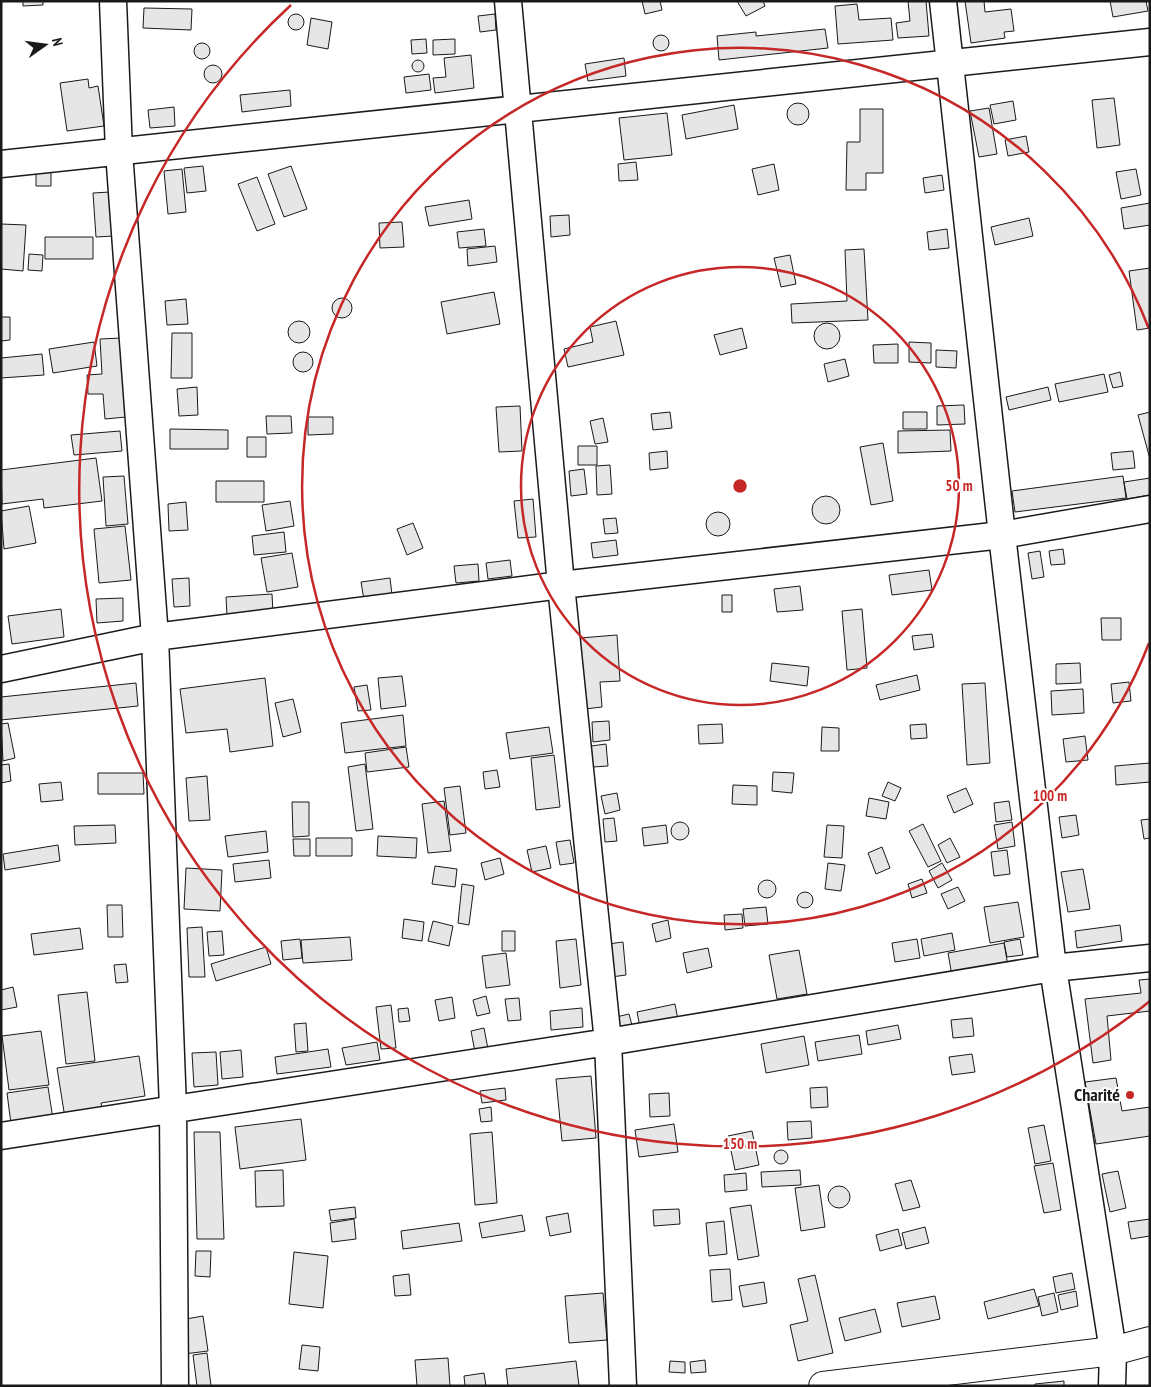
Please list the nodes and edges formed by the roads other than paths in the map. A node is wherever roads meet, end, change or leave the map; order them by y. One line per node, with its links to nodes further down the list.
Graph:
1 (113, 1): 7 (street)
2 (508, 1): 6 (street)
3 (943, 1): 5 (street)
4 (1150, 42): 5 (street)
5 (950, 65): 6 (street); 10 (street)
6 (517, 110): 7 (street); 11 (street)
7 (119, 152): 8 (street); 12 (street)
8 (1, 164)
9 (1150, 509): 10 (street)
10 (1002, 536): 11 (street); 15 (street)
11 (561, 585): 12 (street); 16 (street)
12 (155, 637): 13 (street); 17 (street)
13 (1, 669)
14 (1150, 958): 15 (street)
15 (1053, 968): 16 (street); 20 (street)
16 (608, 1042): 17 (street); 22 (street)
17 (173, 1108): 18 (street); 21 (street)
18 (1, 1136)
19 (1150, 1341): 20 (main road)
20 (1113, 1351): 23 (main road); 24 (street)
21 (175, 1386)
22 (623, 1386)
23 (823, 1386)
24 (1112, 1386)

